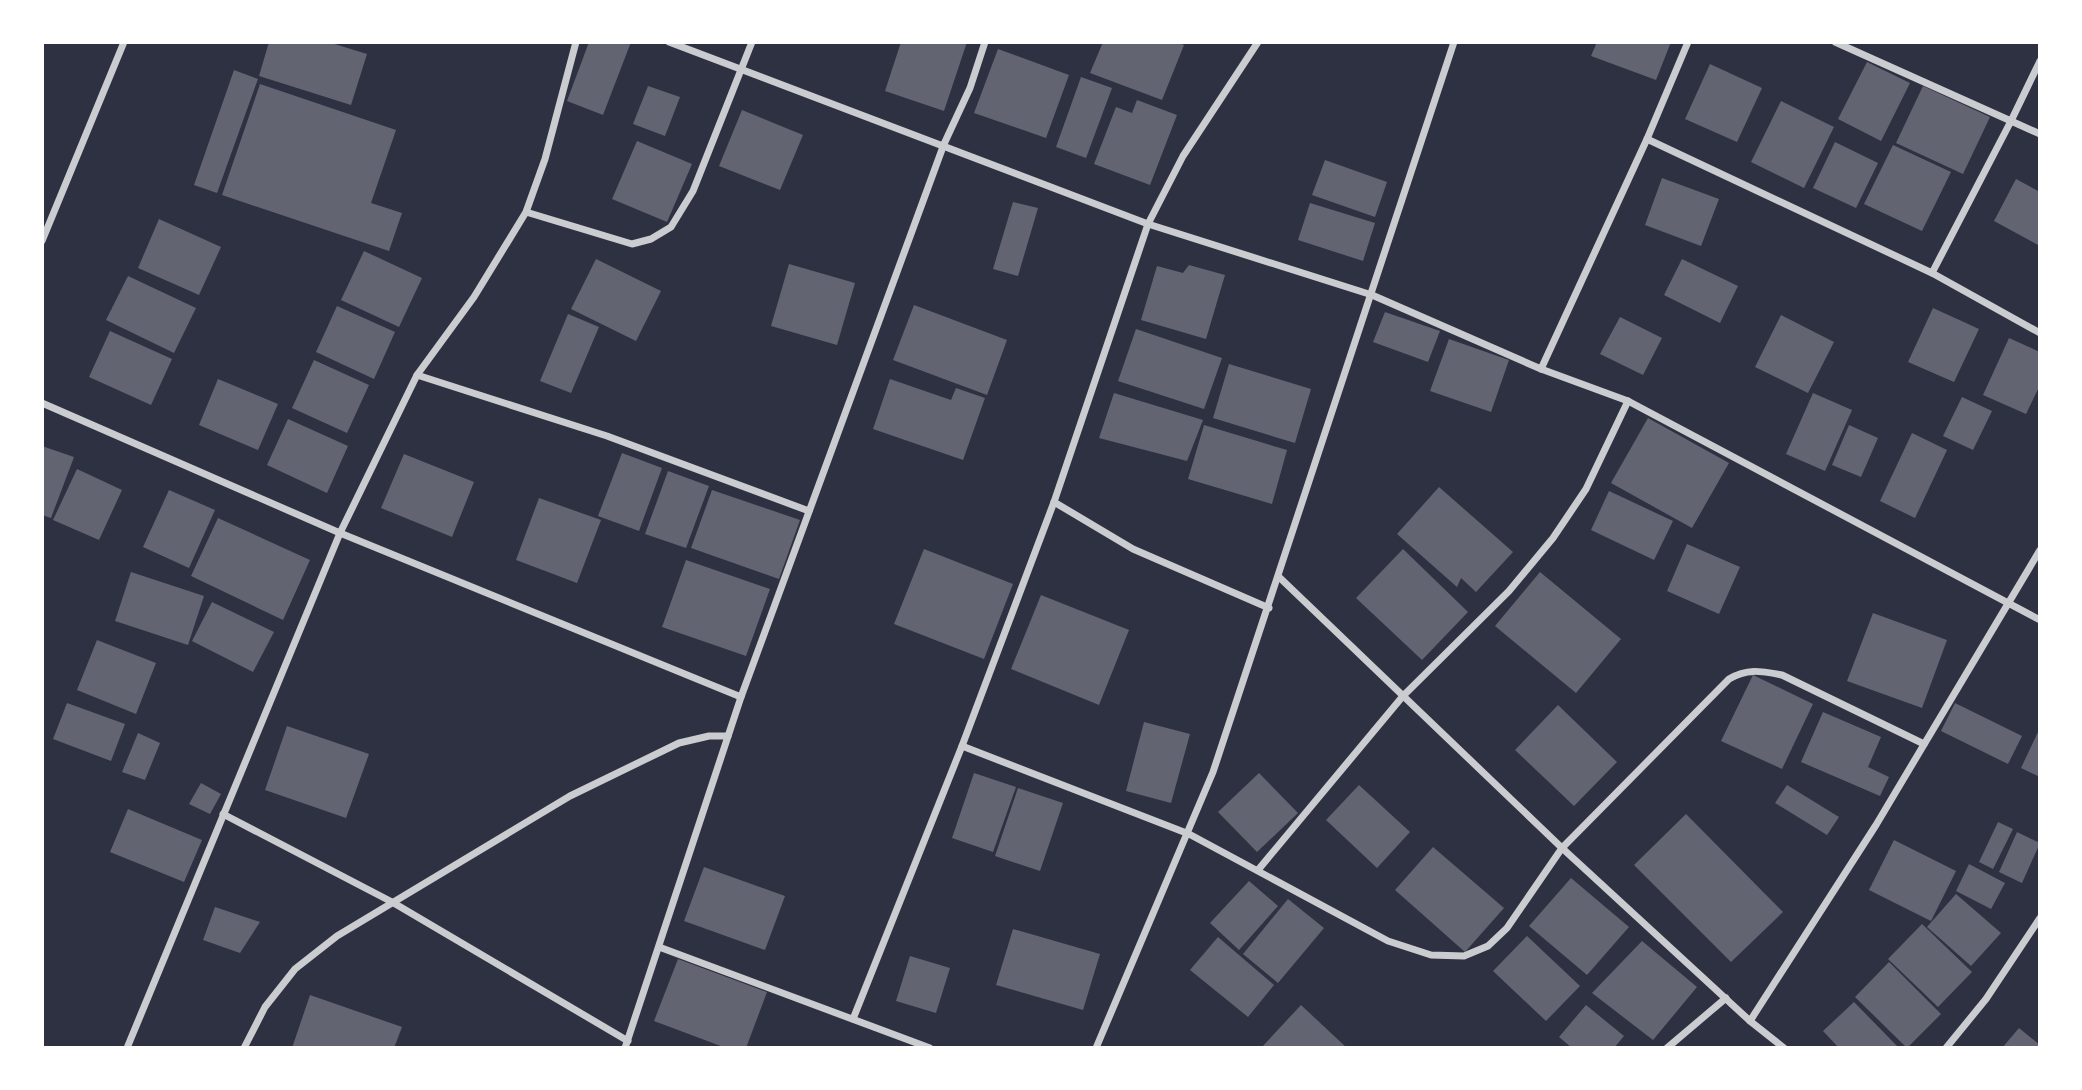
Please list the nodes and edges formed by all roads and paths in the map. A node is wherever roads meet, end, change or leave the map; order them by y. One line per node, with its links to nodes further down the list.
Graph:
1 (124, 42): 18 (street)
2 (576, 42): 16 (street)
3 (669, 42): 11 (street)
4 (752, 42): 11 (street)
5 (985, 42): 15 (street)
6 (1258, 42): 17 (street)
7 (1454, 42): 20 (street)
8 (1688, 42): 14 (street)
9 (1835, 42): 12 (street)
10 (2040, 61): 12 (street)
11 (743, 71): 15 (street); 16 (street)
12 (2011, 121): 13 (street); 19 (street)
13 (2040, 134)
14 (1647, 139): 19 (street); 22 (street)
15 (944, 144): 17 (street); 27 (street)
16 (526, 212): 23 (street)
17 (1148, 224): 20 (street); 26 (street)
18 (42, 241)
19 (1932, 273): 21 (street)
20 (1371, 295): 22 (street); 30 (street)
21 (2040, 333)
22 (1541, 369): 24 (street)
23 (417, 376): 27 (street); 28 (street)
24 (1628, 401): 31 (street); 34 (street)
25 (42, 403): 28 (street)
26 (1054, 502): 32 (street); 38 (street)
27 (809, 511): 35 (street)
28 (340, 533): 35 (street); 39 (street)
29 (2040, 550): 31 (street)
30 (1279, 577): 32 (street); 34 (street)
31 (2010, 605): 33 (street); 37 (street)
32 (1269, 608): 40 (street)
33 (2040, 620)
34 (1403, 696): 41 (street); 42 (street)
35 (741, 697): 36 (street)
36 (728, 736): 43 (street); 45 (street)
37 (1924, 744): 41 (street); 48 (street)
38 (962, 746): 40 (street); 47 (street)
39 (223, 814): 43 (street); 50 (street)
40 (1189, 834): 42 (street); 53 (street)
41 (1562, 848): 42 (street); 46 (street)
42 (1258, 870)
43 (392, 902): 49 (street); 51 (street)
44 (2040, 918): 56 (street)
45 (659, 947): 47 (street); 49 (street)
46 (1726, 998): 48 (street); 54 (street)
47 (853, 1019): 52 (street)
48 (1750, 1021): 55 (street)
49 (627, 1044)
50 (127, 1048)
51 (244, 1048)
52 (930, 1048)
53 (1096, 1048)
54 (1667, 1048)
55 (1784, 1048)
56 (1945, 1048)

